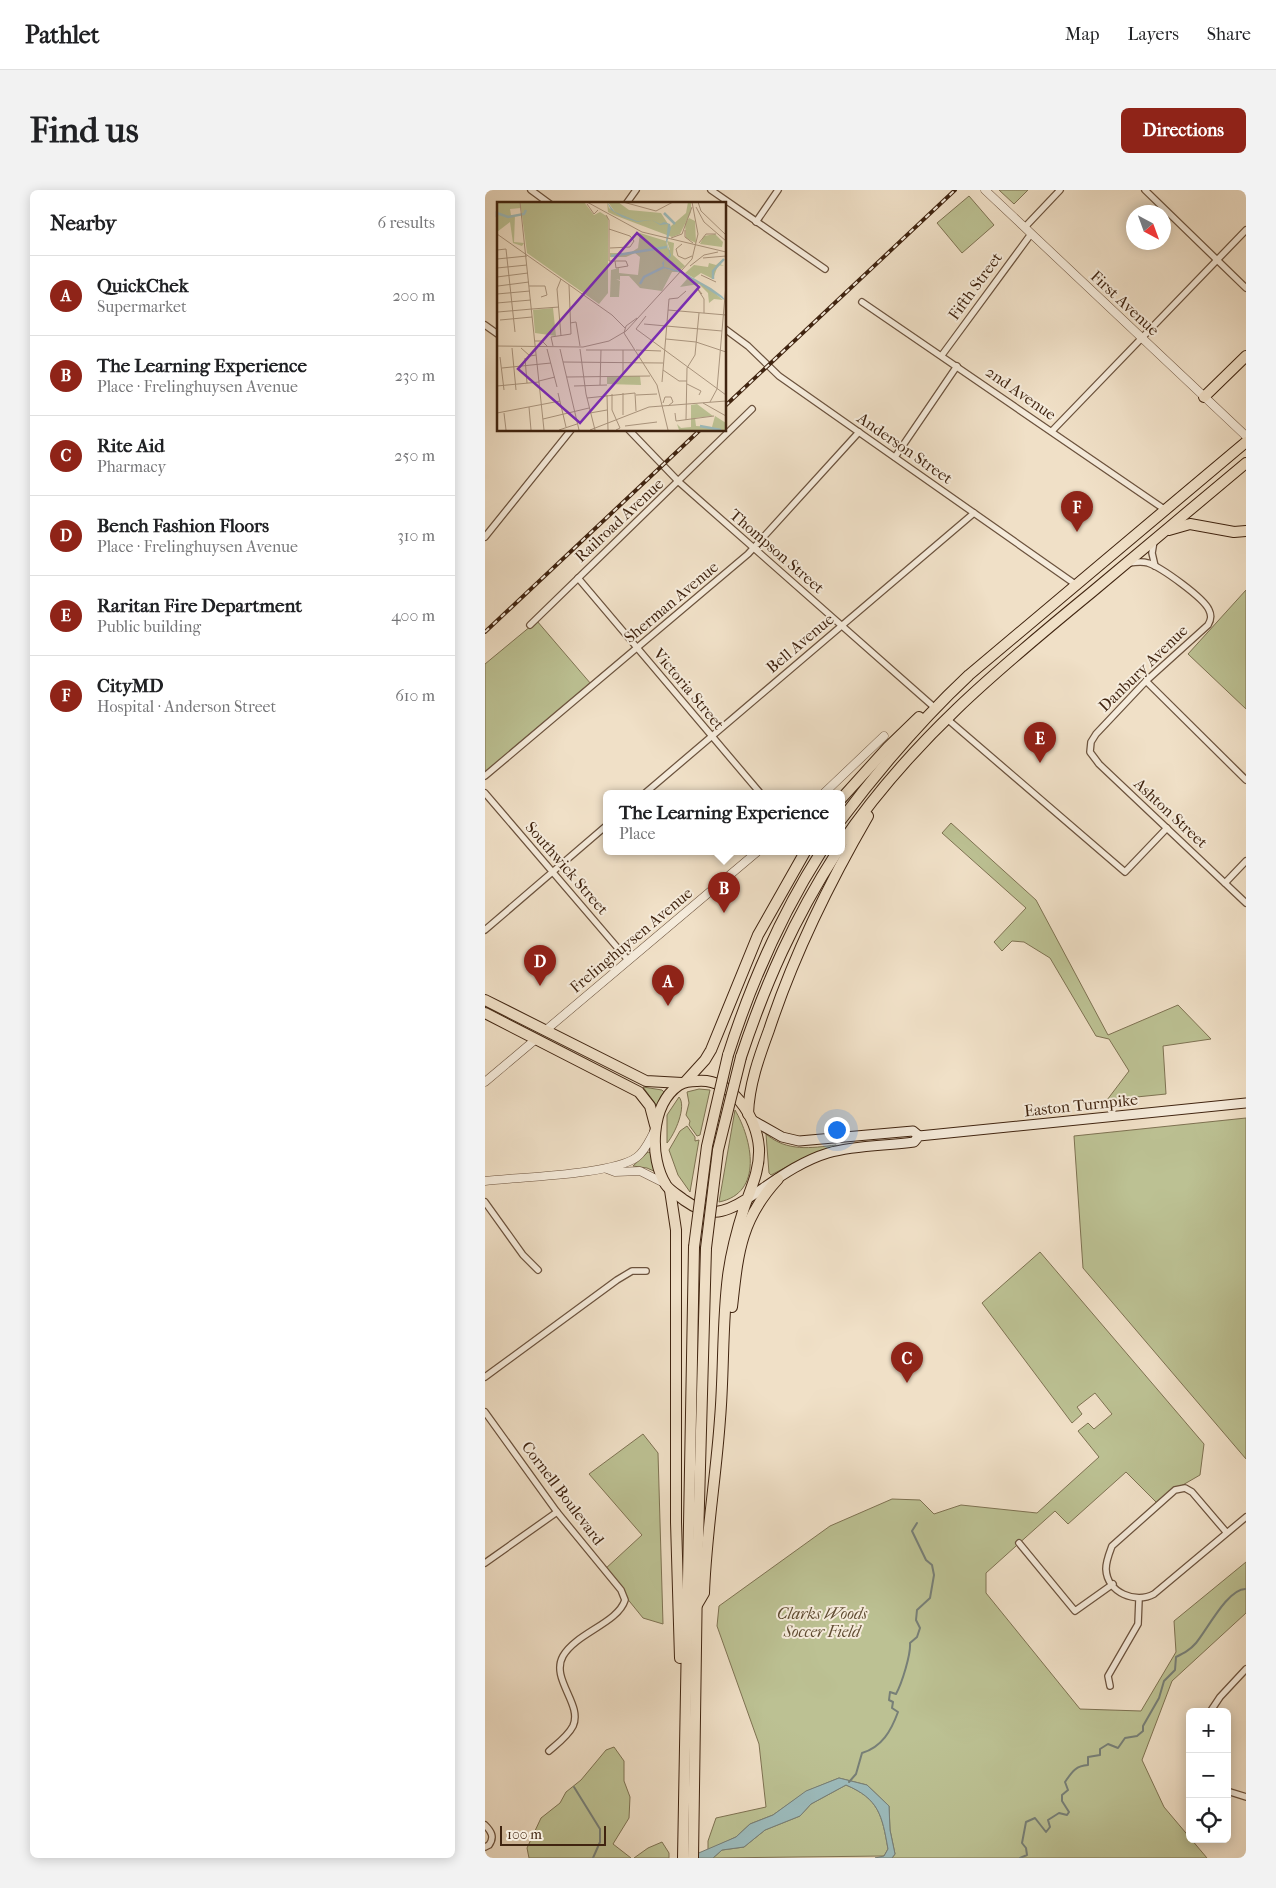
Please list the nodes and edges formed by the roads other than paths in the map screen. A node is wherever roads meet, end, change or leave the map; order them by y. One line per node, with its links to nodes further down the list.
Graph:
1 (531, 190): 8 (street)
2 (636, 190): 9 (street)
3 (711, 190): 10 (street)
4 (778, 190): 10 (street)
5 (985, 190): 11 (street, First Avenue)
6 (1060, 190): 11 (street)
7 (1145, 190): 14 (street)
8 (547, 202)
9 (627, 202)
10 (757, 222): 15 (street)
11 (1025, 227): 13 (street, First Avenue)
12 (1246, 230): 14 (street)
13 (1031, 234): 21 (street, First Avenue); 22 (street, Fifth Street)
14 (1217, 260): 16 (street); 21 (street)
15 (825, 269)
16 (1246, 288)
17 (862, 302): 22 (street, 2nd Avenue)
18 (485, 325): 20 (street)
19 (726, 330): 30 (street, Anderson Street)
20 (497, 334)
21 (1141, 337): 25 (street, First Avenue); 29 (street)
22 (942, 355): 24 (street, 2nd Avenue)
23 (1246, 356): 25 (highway)
24 (957, 366): 29 (street, 2nd Avenue); 33 (street)
25 (1204, 397): 31 (street, First Avenue)
26 (752, 409): 35 (street, Railroad Avenue)
27 (570, 431): 40 (street)
28 (630, 431): 35 (street, Thompson Street)
29 (1052, 431): 36 (street, 2nd Avenue)
30 (859, 432): 33 (street, Anderson Street); 42 (street, Sherman Avenue)
31 (1246, 436)
32 (1246, 442): 36 (highway)
33 (895, 457): 37 (street, Anderson Street)
34 (1246, 462): 39 (highway)
35 (679, 482): 42 (street, Thompson Street); 45 (street, Railroad Avenue)
36 (1164, 509): 46 (highway)
37 (974, 513): 46 (street, Anderson Street); 48 (street, Bell Avenue)
38 (1246, 530): 39 (highway)
39 (1163, 532): 41 (highway)
40 (485, 537)
41 (1155, 539): 43 (highway); 44 (street)
42 (754, 549): 48 (street, Thompson Street); 49 (street, Sherman Avenue)
43 (1127, 563): 44 (street); 52 (highway)
44 (1155, 566): 50 (street, Danbury Avenue)
45 (578, 578): 47 (street, Railroad Avenue); 49 (street, Victoria Street)
46 (1075, 584): 51 (highway)
47 (530, 624)
48 (842, 626): 51 (street, Thompson Street); 53 (street, Bell Avenue)
49 (637, 648): 53 (street, Victoria Street); 57 (street, Sherman Avenue)
50 (1146, 681): 55 (street, Danbury Avenue); 58 (street)
51 (935, 708): 63 (highway); 64 (highway)
52 (946, 718): 56 (highway); 65 (street)
53 (712, 736): 59 (street, Bell Avenue); 60 (street, Victoria Street)
54 (884, 736): 61 (street)
55 (1093, 738): 65 (street, Ashton Street)
56 (903, 763): 67 (highway); 85 (highway)
57 (485, 776)
58 (1246, 780)
59 (649, 790)
60 (758, 790)
61 (827, 790)
62 (485, 793): 73 (street, Southwick Street)
63 (845, 794)
64 (845, 815)
65 (1167, 828): 74 (street, Ashton Street)
66 (603, 829): 73 (street)
67 (845, 838)
68 (753, 855): 77 (street, Frelinghuysen Avenue)
69 (803, 855): 83 (highway)
70 (819, 855): 109 (highway, bridge)
71 (835, 855): 106 (highway, bridge)
72 (1246, 861): 74 (street)
73 (553, 872): 76 (street); 77 (street, Southwick Street)
74 (1225, 882): 75 (street, Ashton Street)
75 (1246, 903)
76 (485, 930)
77 (628, 960): 80 (street, Frelinghuysen Avenue)
78 (485, 1000): 80 (highway)
79 (485, 1013): 81 (highway)
80 (546, 1030): 83 (highway)
81 (536, 1039): 82 (street); 86 (highway)
82 (485, 1082)
83 (683, 1083): 85 (highway); 86 (highway)
84 (1246, 1103): 87 (main road, Easton Turnpike)
85 (750, 1117): 87 (main road, Easton Turnpike); 92 (highway)
86 (655, 1128): 88 (street); 91 (highway)
87 (919, 1136): 89 (main road, Easton Turnpike)
88 (607, 1169): 90 (street); 91 (street)
89 (777, 1179): 92 (main road, Easton Turnpike); 96 (highway)
90 (485, 1181)
91 (668, 1187): 92 (highway); 109 (highway)
92 (747, 1199): 96 (highway)
93 (485, 1202): 94 (street)
94 (538, 1270)
95 (646, 1271): 97 (street)
96 (724, 1336): 106 (highway)
97 (485, 1377)
98 (485, 1412): 99 (street, Cornell Boulevard)
99 (557, 1512): 103 (street); 111 (street, Cornell Boulevard)
100 (1246, 1517): 101 (street)
101 (1227, 1533): 104 (street); 105 (street)
102 (1019, 1543): 104 (street)
103 (485, 1563)
104 (1113, 1584): 105 (street)
105 (1139, 1599): 108 (street)
106 (697, 1605): 115 (highway)
107 (1246, 1669): 110 (street)
108 (1110, 1686)
109 (686, 1705): 115 (highway)
110 (1212, 1708)
111 (549, 1751)
112 (1231, 1792): 113 (street)
113 (1246, 1798)
114 (485, 1825): 116 (street)
115 (689, 1841): 117 (highway); 118 (highway)
116 (485, 1847)
117 (683, 1858)
118 (693, 1858)

